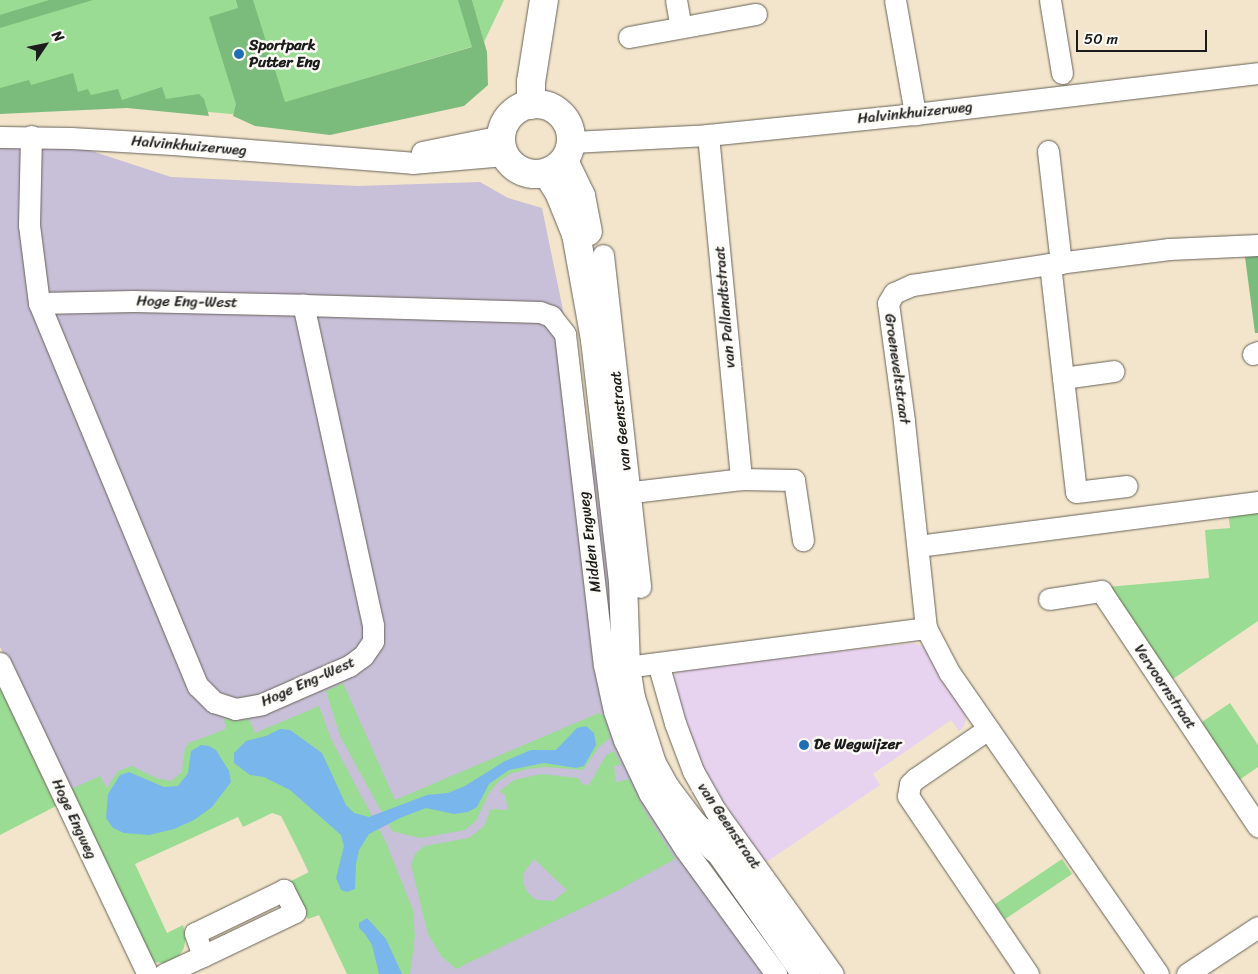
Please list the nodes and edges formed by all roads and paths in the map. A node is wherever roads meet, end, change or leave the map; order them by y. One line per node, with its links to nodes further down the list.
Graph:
1 (676, 0): 6 (street)
2 (896, 0): 11 (street)
3 (1050, 0): 8 (street)
4 (544, 4): 10 (main road)
5 (756, 14): 6 (street)
6 (681, 27): 7 (street)
7 (629, 37)
8 (1062, 73)
9 (1258, 73): 11 (street, Halvinkhuizerweg)
10 (539, 106): 15 (main road); 17 (main road)
11 (915, 114): 12 (street, Halvinkhuizerweg)
12 (708, 135): 17 (street, Halvinkhuizerweg); 25 (street, van Pallandtstraat)
13 (31, 136): 14 (street, Halvinkhuizerweg); 15 (street, Halvinkhuizerweg); 21 (street, Hoge Eng-West)
14 (0, 137)
15 (503, 146): 17 (main road)
16 (1048, 151): 20 (street)
17 (561, 159): 28 (main road, van Geenstraat)
18 (1258, 245): 20 (street, Groeneveltstraat)
19 (603, 255): 28 (street, van Geenstraat)
20 (1056, 263): 24 (street); 32 (street, Groeneveltstraat)
21 (39, 304): 22 (street, Hoge Eng-West); 22 (street, Hoge Eng-West)
22 (304, 305): 44 (street, Midden Engweg)
23 (1114, 371): 24 (street)
24 (1063, 378): 27 (street)
25 (741, 479): 28 (street); 31 (street)
26 (1127, 486): 27 (street)
27 (1076, 492): 30 (street)
28 (621, 493): 33 (street, van Geenstraat); 37 (main road, van Geenstraat)
29 (1258, 502): 30 (street)
30 (1079, 526): 32 (street)
31 (803, 540)
32 (918, 546): 35 (street, Groeneveltstraat)
33 (640, 588)
34 (1049, 599): 39 (street, Vervoornstraat)
35 (926, 628): 37 (street); 38 (street)
36 (0, 663): 42 (street, Hoge Engweg)
37 (641, 665): 45 (main road, van Geenstraat); 46 (street, van Geenstraat)
38 (988, 729): 47 (street); 48 (street)
39 (1258, 826)
40 (1258, 927): 49 (street)
41 (203, 956): 43 (street)
42 (148, 974)
43 (164, 974)
44 (776, 974)
45 (806, 974)
46 (832, 974)
47 (1028, 974)
48 (1158, 974)
49 (1187, 974)

